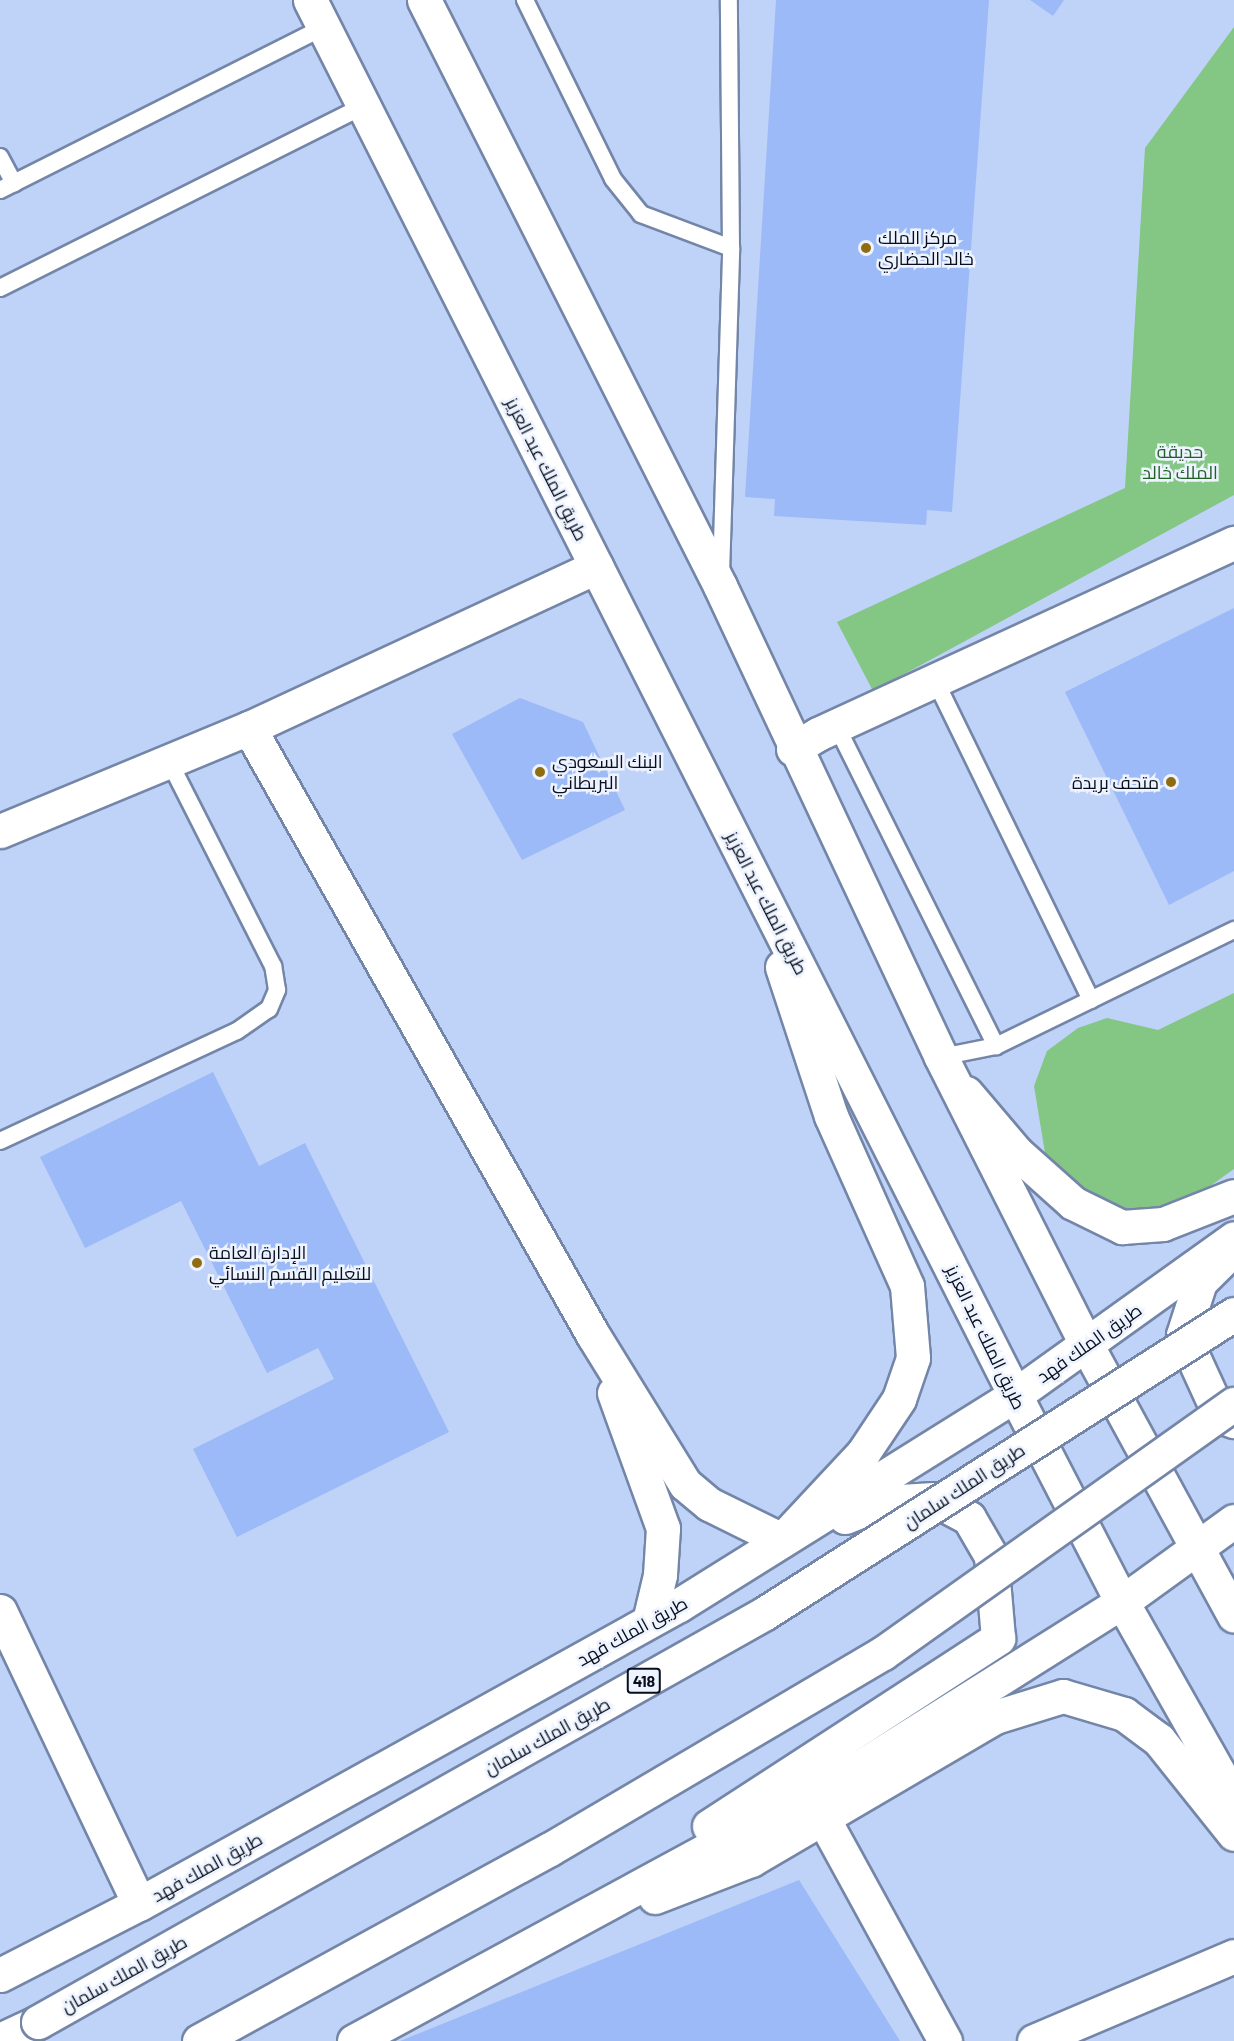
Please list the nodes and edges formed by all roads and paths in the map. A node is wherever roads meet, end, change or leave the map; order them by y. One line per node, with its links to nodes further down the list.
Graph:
1 (424, 0): 12 (main road)
2 (525, 0): 8 (lane)
3 (729, 0): 8 (lane)
4 (317, 14): 5 (main road, طريق الملك عبد العزيز); 7 (lane)
5 (364, 106): 9 (lane); 11 (main road, طريق الملك عبد العزيز)
6 (0, 157): 7 (lane)
7 (7, 186)
8 (731, 248): 12 (lane)
9 (0, 288)
10 (1234, 543): 13 (main road)
11 (596, 567): 15 (main road); 19 (main road, طريق الملك عبد العزيز)
12 (720, 586): 16 (main road)
13 (935, 680): 14 (main road); 21 (lane)
14 (836, 726): 16 (main road); 22 (lane)
15 (249, 728): 17 (main road); 29 (main road)
16 (793, 749): 23 (main road)
17 (169, 761): 18 (main road); 24 (lane)
18 (0, 831)
19 (748, 866): 31 (main road, طريق الملك عبد العزيز); 35 (main road)
20 (1234, 930): 21 (lane)
21 (1091, 1000): 22 (lane)
22 (996, 1046): 23 (lane)
23 (945, 1065): 25 (main road); 30 (main road)
24 (0, 1141)
25 (1234, 1196)
26 (1234, 1238): 30 (main road, طريق الملك فهد)
27 (1234, 1248): 33 (main road)
28 (1234, 1314): 48 (main road, طريق الملك سلمان / 418, bridge)
29 (593, 1335): 35 (main road); 40 (main road)
30 (1087, 1346): 31 (main road, طريق الملك فهد); 36 (main road)
31 (1015, 1395): 35 (main road, طريق الملك فهد); 37 (main road, طريق الملك عبد العزيز)
32 (1234, 1404): 49 (main road, bridge)
33 (1234, 1421)
34 (1234, 1521): 36 (main road)
35 (782, 1540): 40 (main road, طريق الملك فهد); 45 (main road)
36 (1198, 1547): 37 (main road); 39 (main road)
37 (1122, 1602): 41 (main road, طريق الملك عبد العزيز); 45 (main road)
38 (0, 1611): 44 (main road)
39 (1234, 1616)
40 (650, 1621): 44 (main road, طريق الملك فهد)
41 (1234, 1800)
42 (824, 1820): 43 (main road); 45 (main road); 51 (main road)
43 (1234, 1834)
44 (139, 1904): 47 (main road, طريق الملك فهد)
45 (514, 1953): 50 (main road)
46 (1234, 1956): 52 (main road)
47 (0, 1975)
48 (0, 2040)
49 (199, 2041)
50 (354, 2041)
51 (945, 2041)
52 (1034, 2041)

